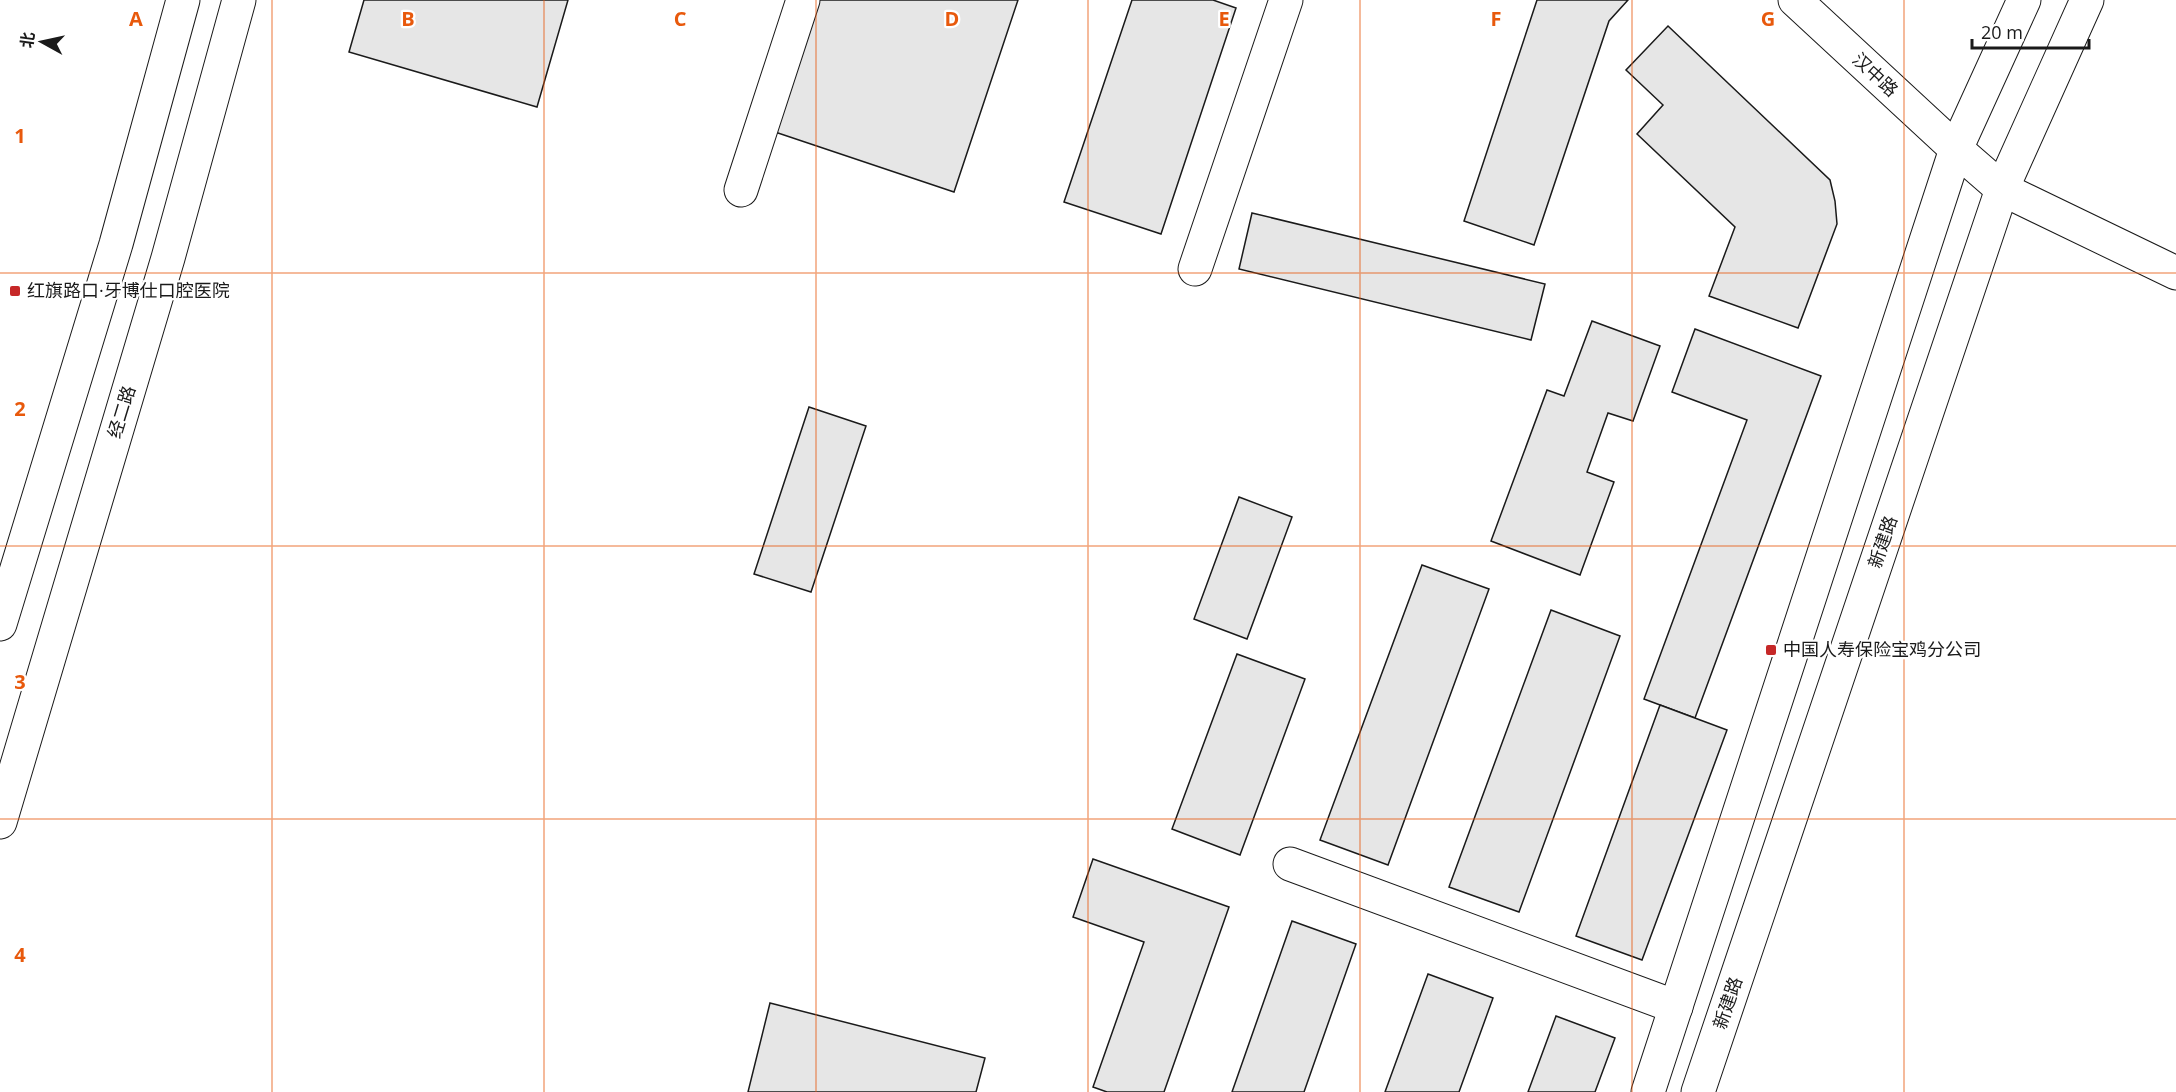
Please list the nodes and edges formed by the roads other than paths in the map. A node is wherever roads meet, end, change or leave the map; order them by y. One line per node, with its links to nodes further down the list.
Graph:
1 (183, 0): 13 (main road)
2 (239, 0): 14 (main road, 经二路)
3 (803, 0): 10 (main road)
4 (1286, 0): 11 (main road)
5 (1795, 0): 8 (main road, 汉中路)
6 (2024, 0): 8 (main road)
7 (2087, 0): 9 (main road, 新建路)
8 (1956, 149): 9 (main road, 汉中路); 16 (main road)
9 (2002, 189): 12 (main road, 汉中路); 18 (main road, 新建路)
10 (741, 190)
11 (1195, 269)
12 (2176, 273)
13 (0, 624)
14 (0, 822)
15 (1290, 864): 16 (main road)
16 (1676, 1007): 17 (main road)
17 (1648, 1092)
18 (1698, 1092)

